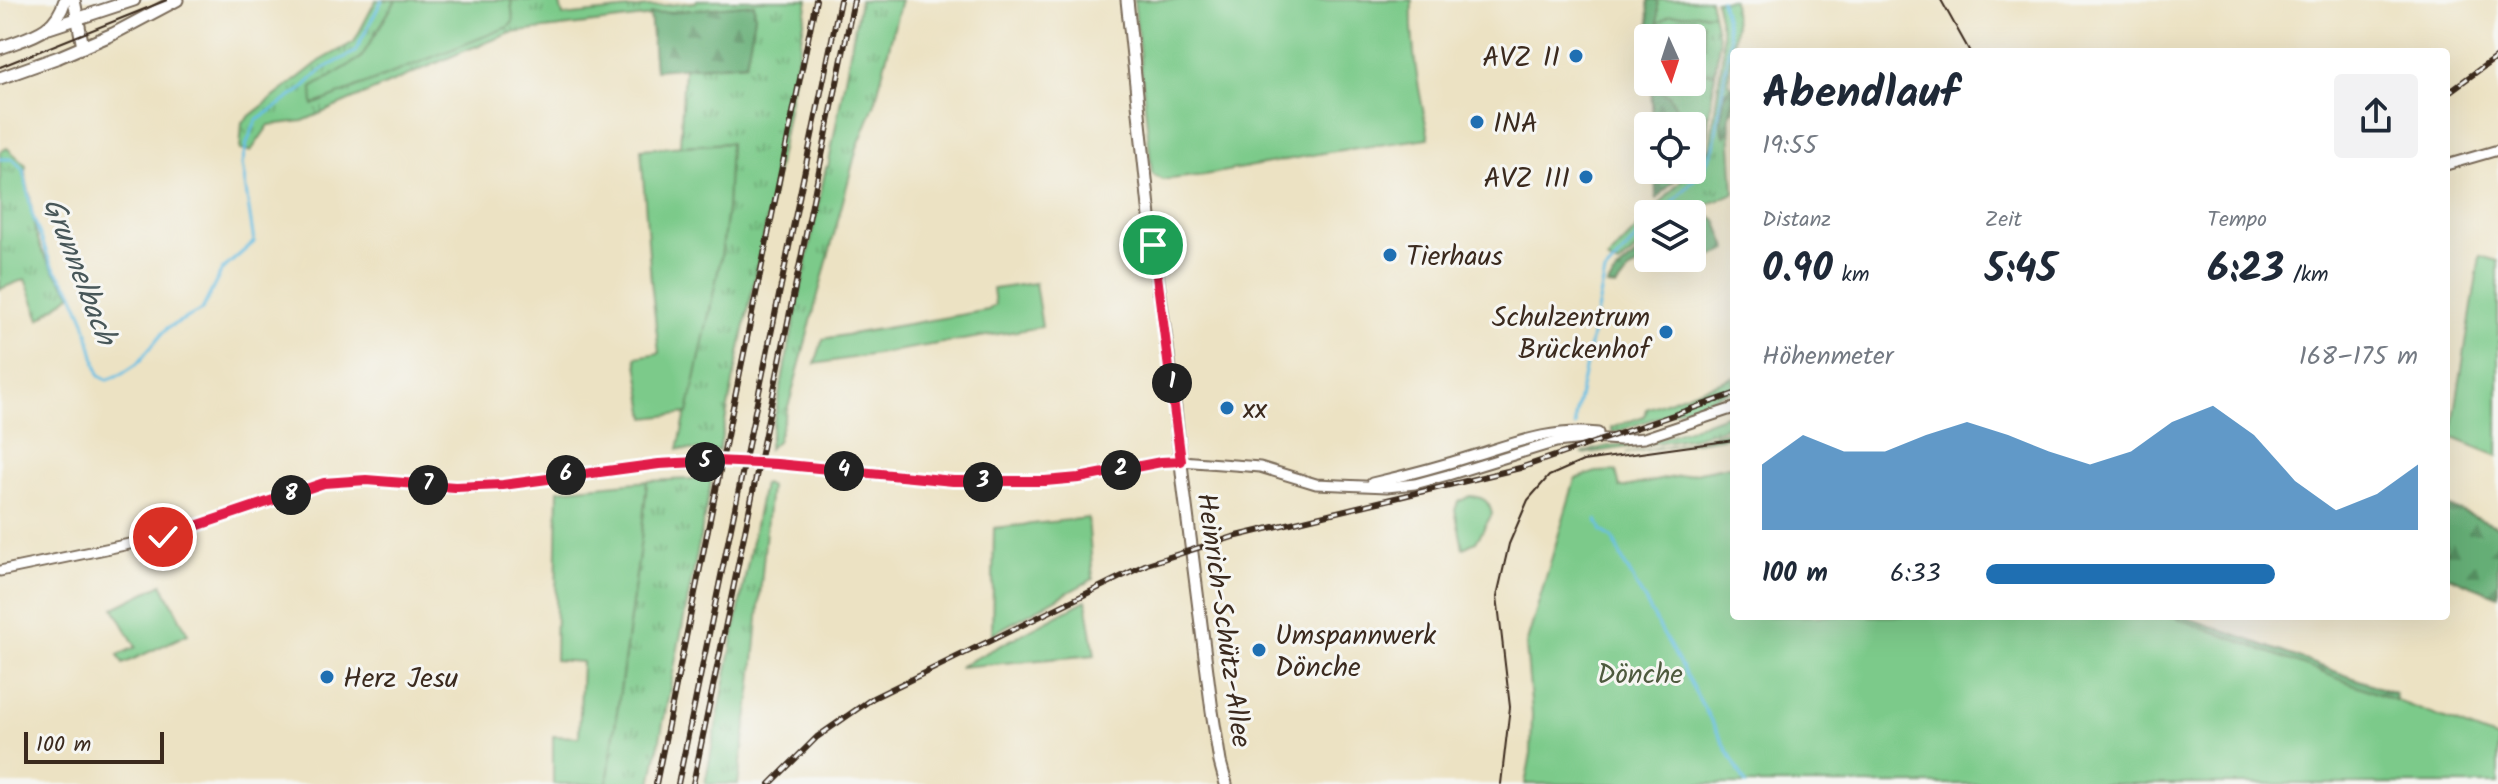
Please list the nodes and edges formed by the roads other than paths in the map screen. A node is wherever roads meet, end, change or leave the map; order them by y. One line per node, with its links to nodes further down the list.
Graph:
1 (65, 0): 7 (main road)
2 (74, 0): 6 (main road)
3 (134, 0): 6 (main road)
4 (177, 0): 8 (main road)
5 (1127, 0): 14 (main road, Heinrich-Schütz-Allee)
6 (77, 19): 7 (main road); 8 (main road)
7 (49, 28): 9 (main road)
8 (83, 47): 10 (main road)
9 (0, 48)
10 (0, 78)
11 (2498, 150): 12 (street)
12 (2450, 164)
13 (1730, 409): 14 (street)
14 (1181, 461): 15 (street); 16 (main road, Heinrich-Schütz-Allee)
15 (0, 571)
16 (1226, 784)

